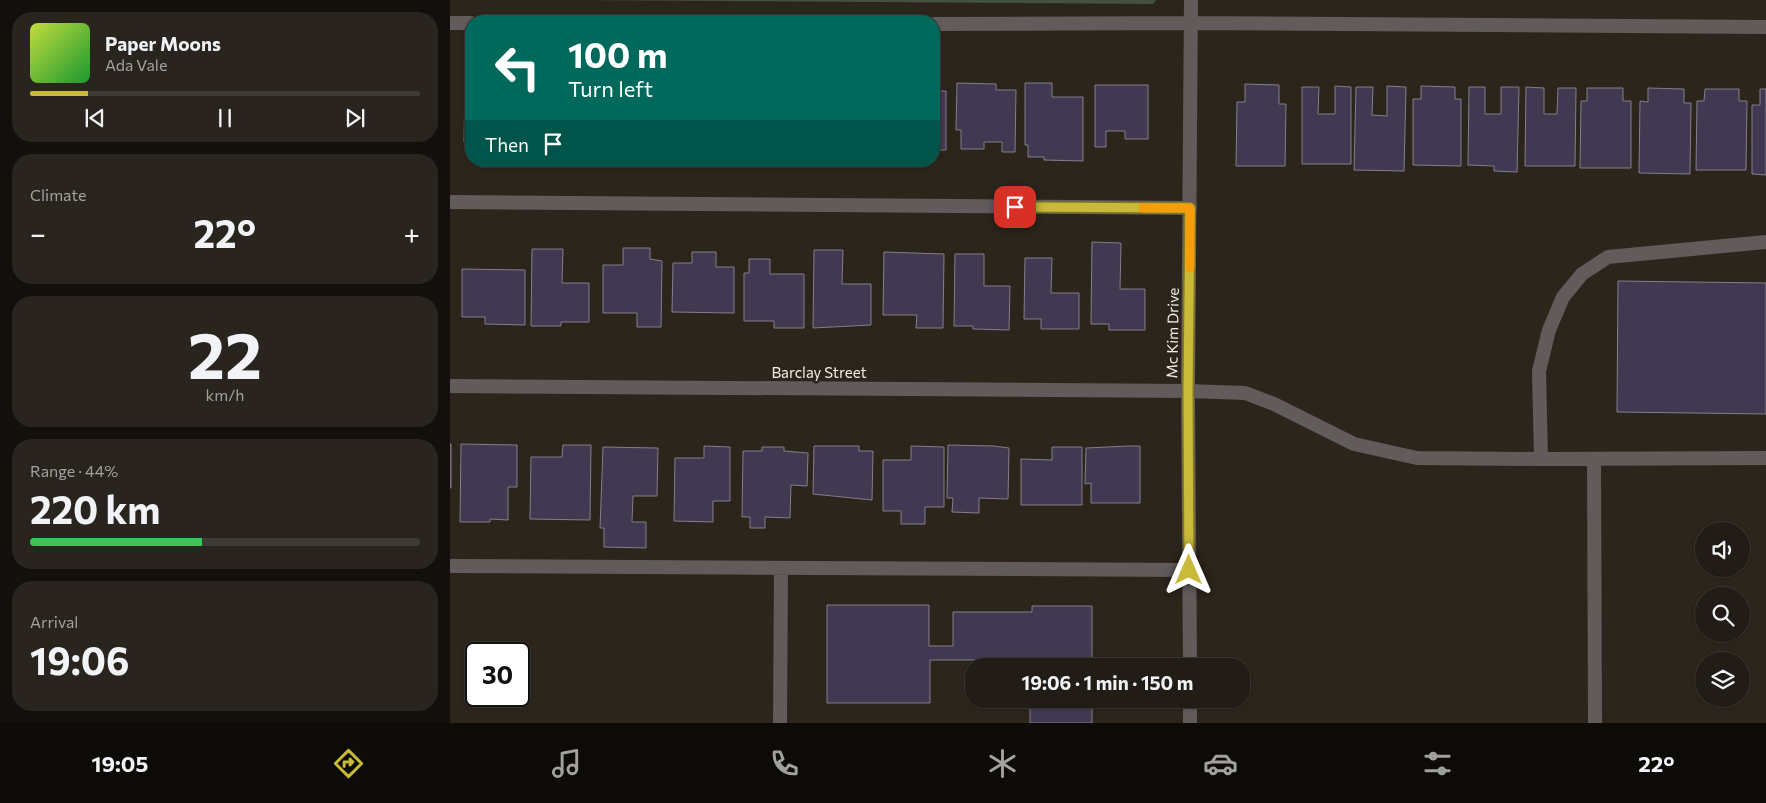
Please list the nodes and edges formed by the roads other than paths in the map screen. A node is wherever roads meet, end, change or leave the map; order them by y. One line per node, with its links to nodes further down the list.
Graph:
1 (1191, 0): 2 (street, Mc Kim Drive)
2 (1191, 23): 5 (street); 6 (street); 8 (street, Mc Kim Drive)
3 (450, 24): 4 (street)
4 (465, 24)
5 (940, 24)
6 (1766, 27)
7 (450, 202): 8 (street)
8 (1190, 208): 11 (street, Mc Kim Drive)
9 (1766, 242): 13 (street)
10 (450, 386): 11 (street, Barclay Street)
11 (1188, 391): 13 (street, Barclay Street); 17 (street, Mc Kim Drive)
12 (1766, 458): 14 (street, Barclay Street)
13 (1541, 459): 14 (street, Barclay Street)
14 (1594, 459): 22 (street)
15 (450, 566): 16 (street)
16 (781, 568): 17 (street); 20 (street)
17 (1189, 570): 18 (street, Mc Kim Drive)
18 (1190, 658)
19 (1190, 708): 21 (street)
20 (780, 723)
21 (1190, 723)
22 (1594, 723)

